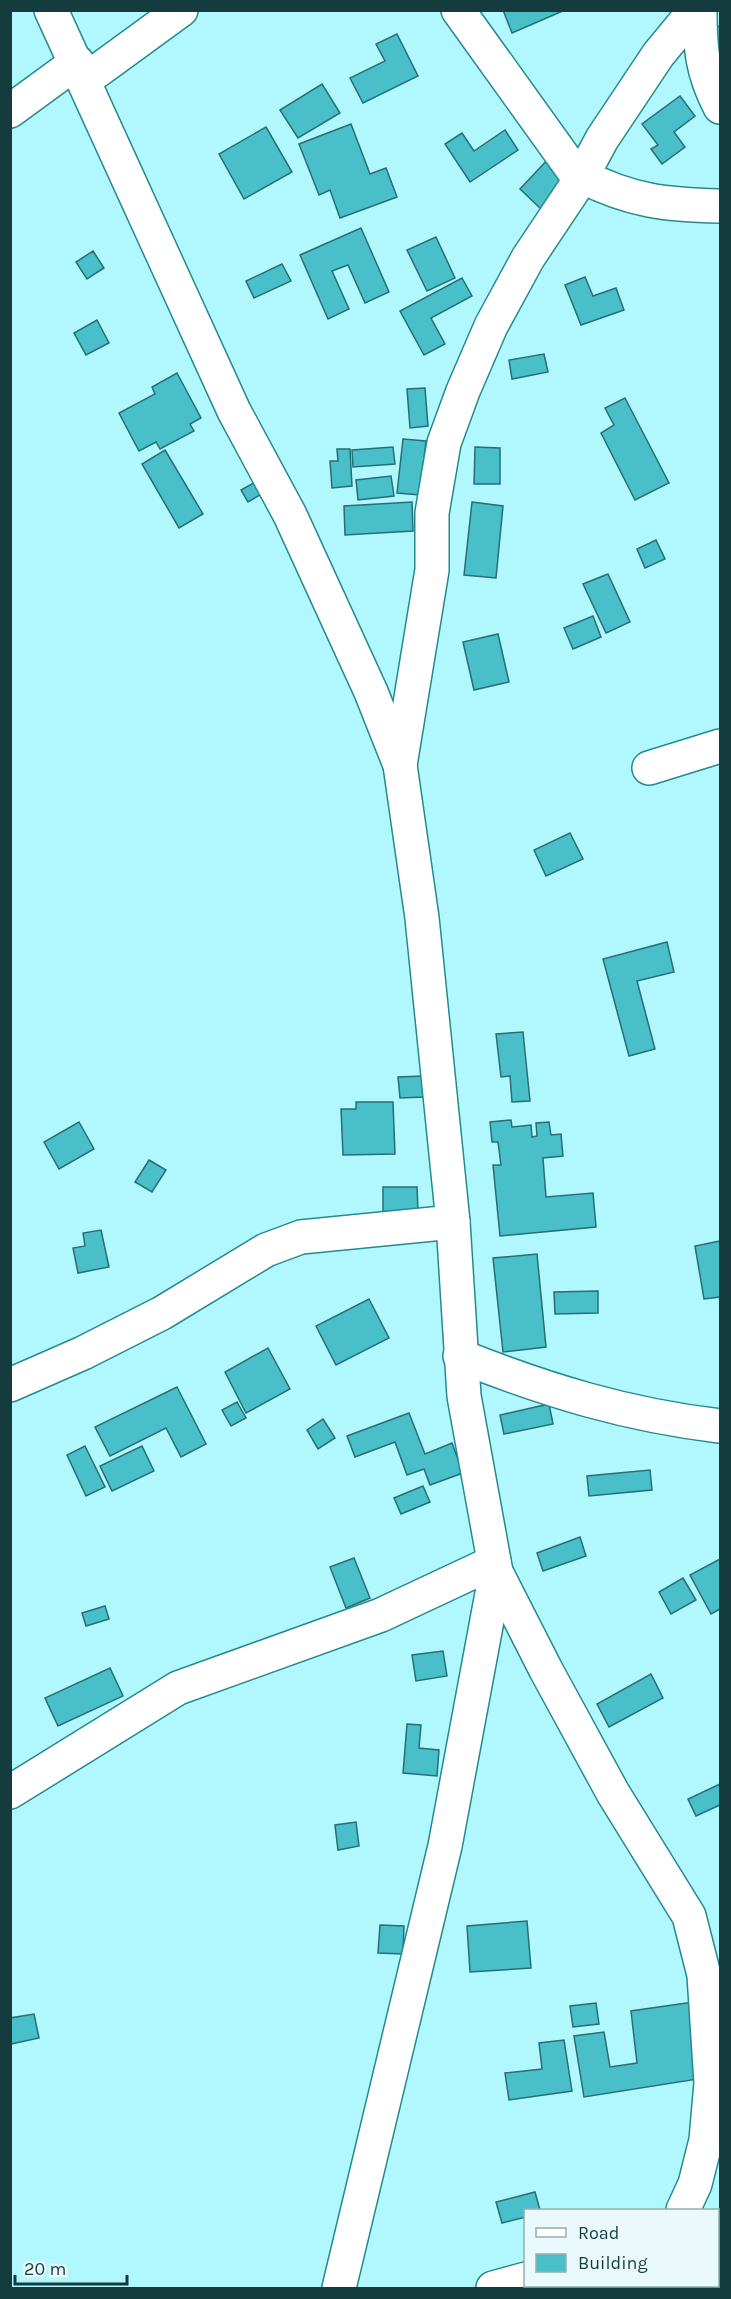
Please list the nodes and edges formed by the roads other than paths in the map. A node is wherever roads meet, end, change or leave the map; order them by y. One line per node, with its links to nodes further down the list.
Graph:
1 (51, 10): 5 (street)
2 (181, 10): 5 (street)
3 (458, 10): 8 (street)
4 (697, 10): 6 (street); 8 (street)
5 (81, 71): 7 (street); 11 (street)
6 (720, 107)
7 (10, 111)
8 (581, 178): 9 (street); 11 (street)
9 (720, 206)
10 (720, 746): 12 (street)
11 (400, 765): 13 (street)
12 (649, 768)
13 (453, 1222): 14 (street); 15 (street)
14 (460, 1356): 16 (street); 17 (street)
15 (10, 1385)
16 (720, 1426)
17 (495, 1567): 18 (street); 19 (street); 21 (street)
18 (10, 1792)
19 (684, 2209)
20 (524, 2279): 22 (street)
21 (339, 2289)
22 (493, 2289)

